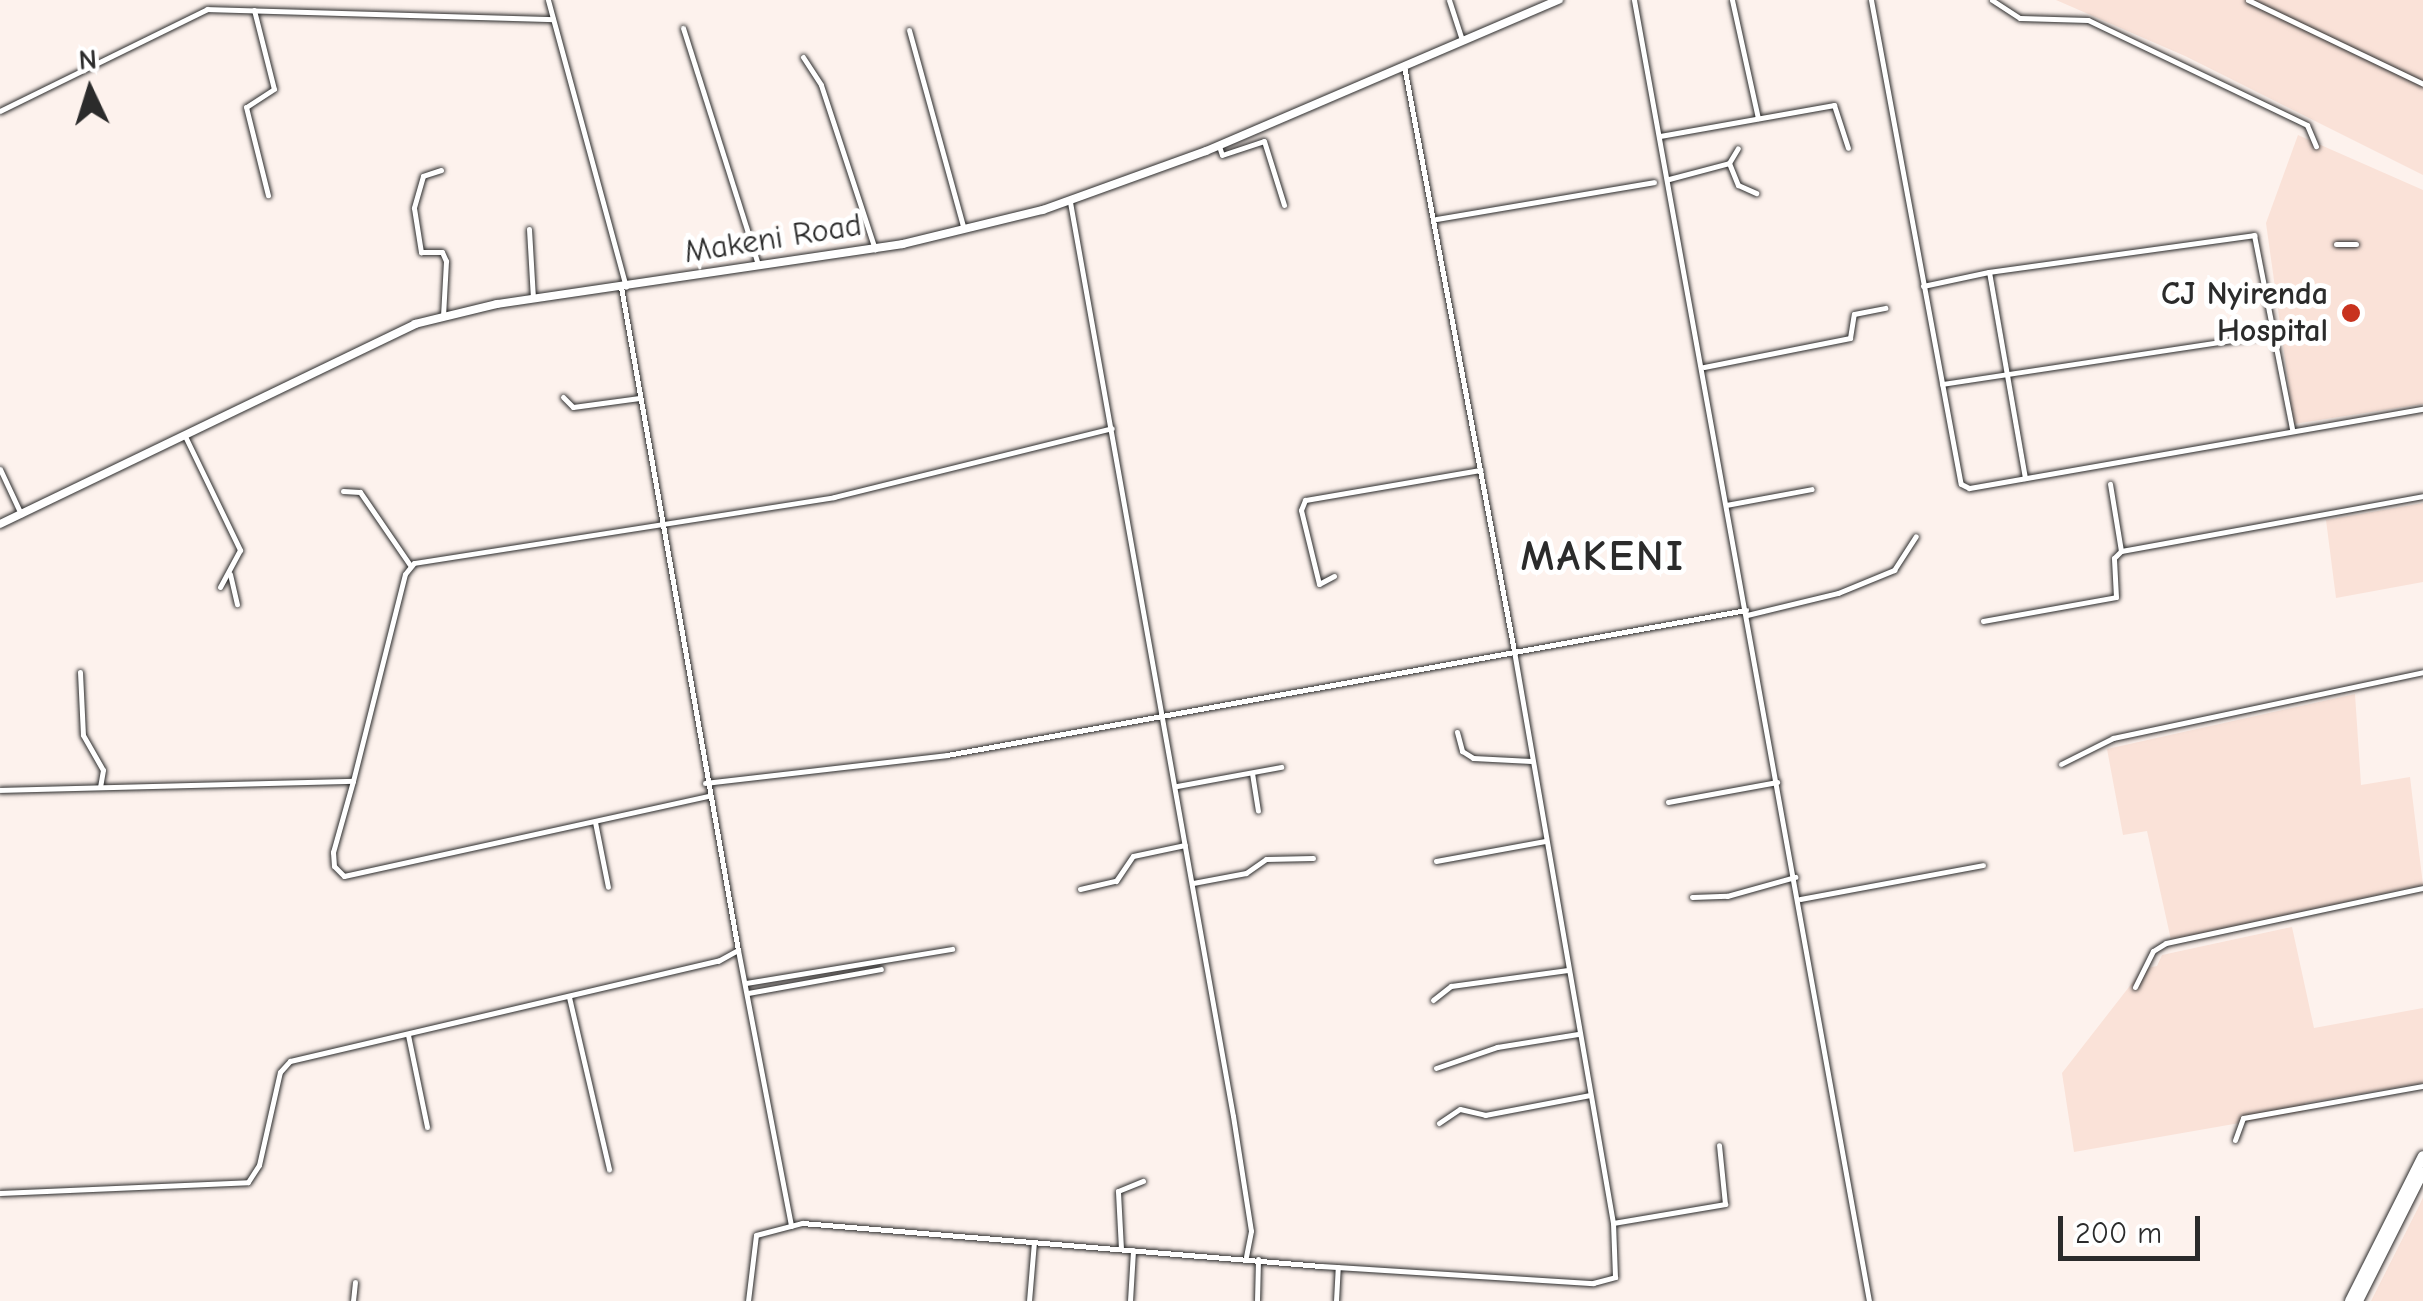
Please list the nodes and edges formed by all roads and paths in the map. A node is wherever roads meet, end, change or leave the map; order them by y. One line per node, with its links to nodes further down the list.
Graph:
1 (548, 0): 12 (street)
2 (1449, 0): 15 (street)
3 (1558, 0): 9 (main road, Makeni Road)
4 (1634, 0): 21 (street)
5 (1732, 0): 20 (street)
6 (1871, 0): 42 (street)
7 (1992, 0): 23 (street)
8 (2248, 0): 18 (street)
9 (1542, 3): 15 (main road, Makeni Road)
10 (223, 4): 11 (street); 19 (street)
11 (254, 10): 12 (street); 31 (street)
12 (552, 19): 43 (street)
13 (683, 28): 40 (street)
14 (909, 30): 36 (street)
15 (1463, 42): 17 (main road, Makeni Road)
16 (803, 57): 39 (street)
17 (1404, 66): 22 (main road, Makeni Road); 34 (street)
18 (2423, 84)
19 (0, 111)
20 (1758, 118): 21 (street); 25 (street)
21 (1660, 136): 28 (street)
22 (1219, 146): 32 (main road, Makeni Road); 33 (street)
23 (2316, 146)
24 (1738, 148): 26 (street)
25 (1848, 148)
26 (1729, 163): 28 (street); 30 (street)
27 (440, 170): 46 (street)
28 (1668, 179): 48 (street)
29 (1654, 182): 34 (street)
30 (1756, 193)
31 (268, 194)
32 (1070, 202): 36 (main road, Makeni Road); 54 (street)
33 (1284, 206)
34 (1436, 219): 57 (street)
35 (529, 229): 44 (street)
36 (965, 232): 39 (main road, Makeni Road)
37 (2336, 244): 38 (street)
38 (2356, 244)
39 (874, 249): 40 (main road, Makeni Road)
40 (758, 267): 43 (main road, Makeni Road)
41 (1989, 272): 42 (street); 47 (street); 49 (street)
42 (1923, 286): 50 (street)
43 (624, 287): 44 (main road, Makeni Road); 52 (street)
44 (533, 300): 46 (main road, Makeni Road)
45 (1885, 308): 48 (street)
46 (443, 316): 56 (main road, Makeni Road)
47 (2274, 334): 49 (street); 55 (street)
48 (1704, 368): 64 (street)
49 (2009, 375): 50 (street); 59 (street)
50 (1942, 384): 59 (street)
51 (563, 397): 52 (street)
52 (638, 398): 67 (street)
53 (2423, 408): 55 (street)
54 (1112, 428): 67 (street); 80 (street)
55 (2292, 429): 59 (street)
56 (184, 434): 65 (main road, Makeni Road); 71 (street)
57 (1480, 470): 72 (street); 77 (street)
58 (0, 471): 65 (street)
59 (2026, 478)
60 (2110, 484): 69 (street)
61 (1812, 490): 64 (street)
62 (343, 491): 70 (street)
63 (2423, 496): 69 (street)
64 (1726, 505): 75 (street)
65 (21, 514): 66 (main road, Makeni Road)
66 (0, 524)
67 (658, 525): 70 (street); 87 (street)
68 (1916, 536): 75 (street)
69 (2121, 551): 76 (street)
70 (410, 565): 86 (street)
71 (230, 574): 73 (street); 74 (street)
72 (1334, 576)
73 (220, 586)
74 (237, 604)
75 (1746, 613): 77 (street); 88 (street)
76 (1982, 621)
77 (1514, 651): 80 (street); 82 (street)
78 (80, 672): 90 (street)
79 (2423, 672): 83 (street)
80 (1164, 715): 87 (street); 89 (street)
81 (1457, 732): 82 (street)
82 (1532, 761): 96 (street)
83 (2061, 764)
84 (1280, 768): 85 (street)
85 (1252, 773): 89 (street); 94 (street)
86 (353, 781): 90 (street); 95 (street)
87 (705, 782): 92 (street)
88 (1777, 782): 93 (street); 101 (street)
89 (1177, 786): 97 (street)
90 (100, 787): 91 (street)
91 (0, 790)
92 (707, 796): 95 (street); 109 (street)
93 (1668, 802)
94 (1258, 811)
95 (594, 822): 103 (street)
96 (1546, 841): 99 (street); 111 (street)
97 (1186, 845): 102 (street); 105 (street)
98 (1313, 858): 102 (street)
99 (1436, 860)
100 (1983, 865): 107 (street)
101 (1795, 877): 106 (street); 107 (street)
102 (1193, 883): 136 (street)
103 (608, 888)
104 (2423, 888): 113 (street)
105 (1080, 890)
106 (1692, 898)
107 (1800, 899): 146 (street)
108 (952, 949): 112 (street)
109 (738, 950): 112 (street); 115 (street)
110 (880, 968): 114 (street)
111 (1568, 970): 116 (street); 117 (street)
112 (746, 983): 114 (street)
113 (2136, 987)
114 (748, 993): 132 (street)
115 (570, 997): 118 (street); 127 (street)
116 (1433, 1000)
117 (1578, 1034): 119 (street); 121 (street)
118 (408, 1035): 123 (street); 130 (street)
119 (1436, 1068)
120 (2423, 1086): 124 (street)
121 (1590, 1096): 122 (street); 131 (street)
122 (1439, 1123)
123 (427, 1127)
124 (2235, 1140)
125 (1718, 1145): 131 (street)
126 (2423, 1156): 147 (main road)
127 (609, 1169)
128 (2423, 1172): 148 (main road)
129 (1143, 1181): 134 (street)
130 (0, 1193)
131 (1613, 1222): 138 (street)
132 (792, 1226): 133 (street); 141 (street)
133 (1034, 1242): 134 (street); 142 (street)
134 (1120, 1249): 135 (street)
135 (1133, 1250): 136 (street); 143 (street)
136 (1246, 1257): 137 (street)
137 (1258, 1258): 138 (street); 144 (street)
138 (1338, 1267): 145 (street)
139 (354, 1282): 140 (street)
140 (353, 1301)
141 (748, 1301)
142 (1029, 1301)
143 (1130, 1301)
144 (1257, 1301)
145 (1336, 1301)
146 (1869, 1301)
147 (2350, 1301)
148 (2358, 1301)

